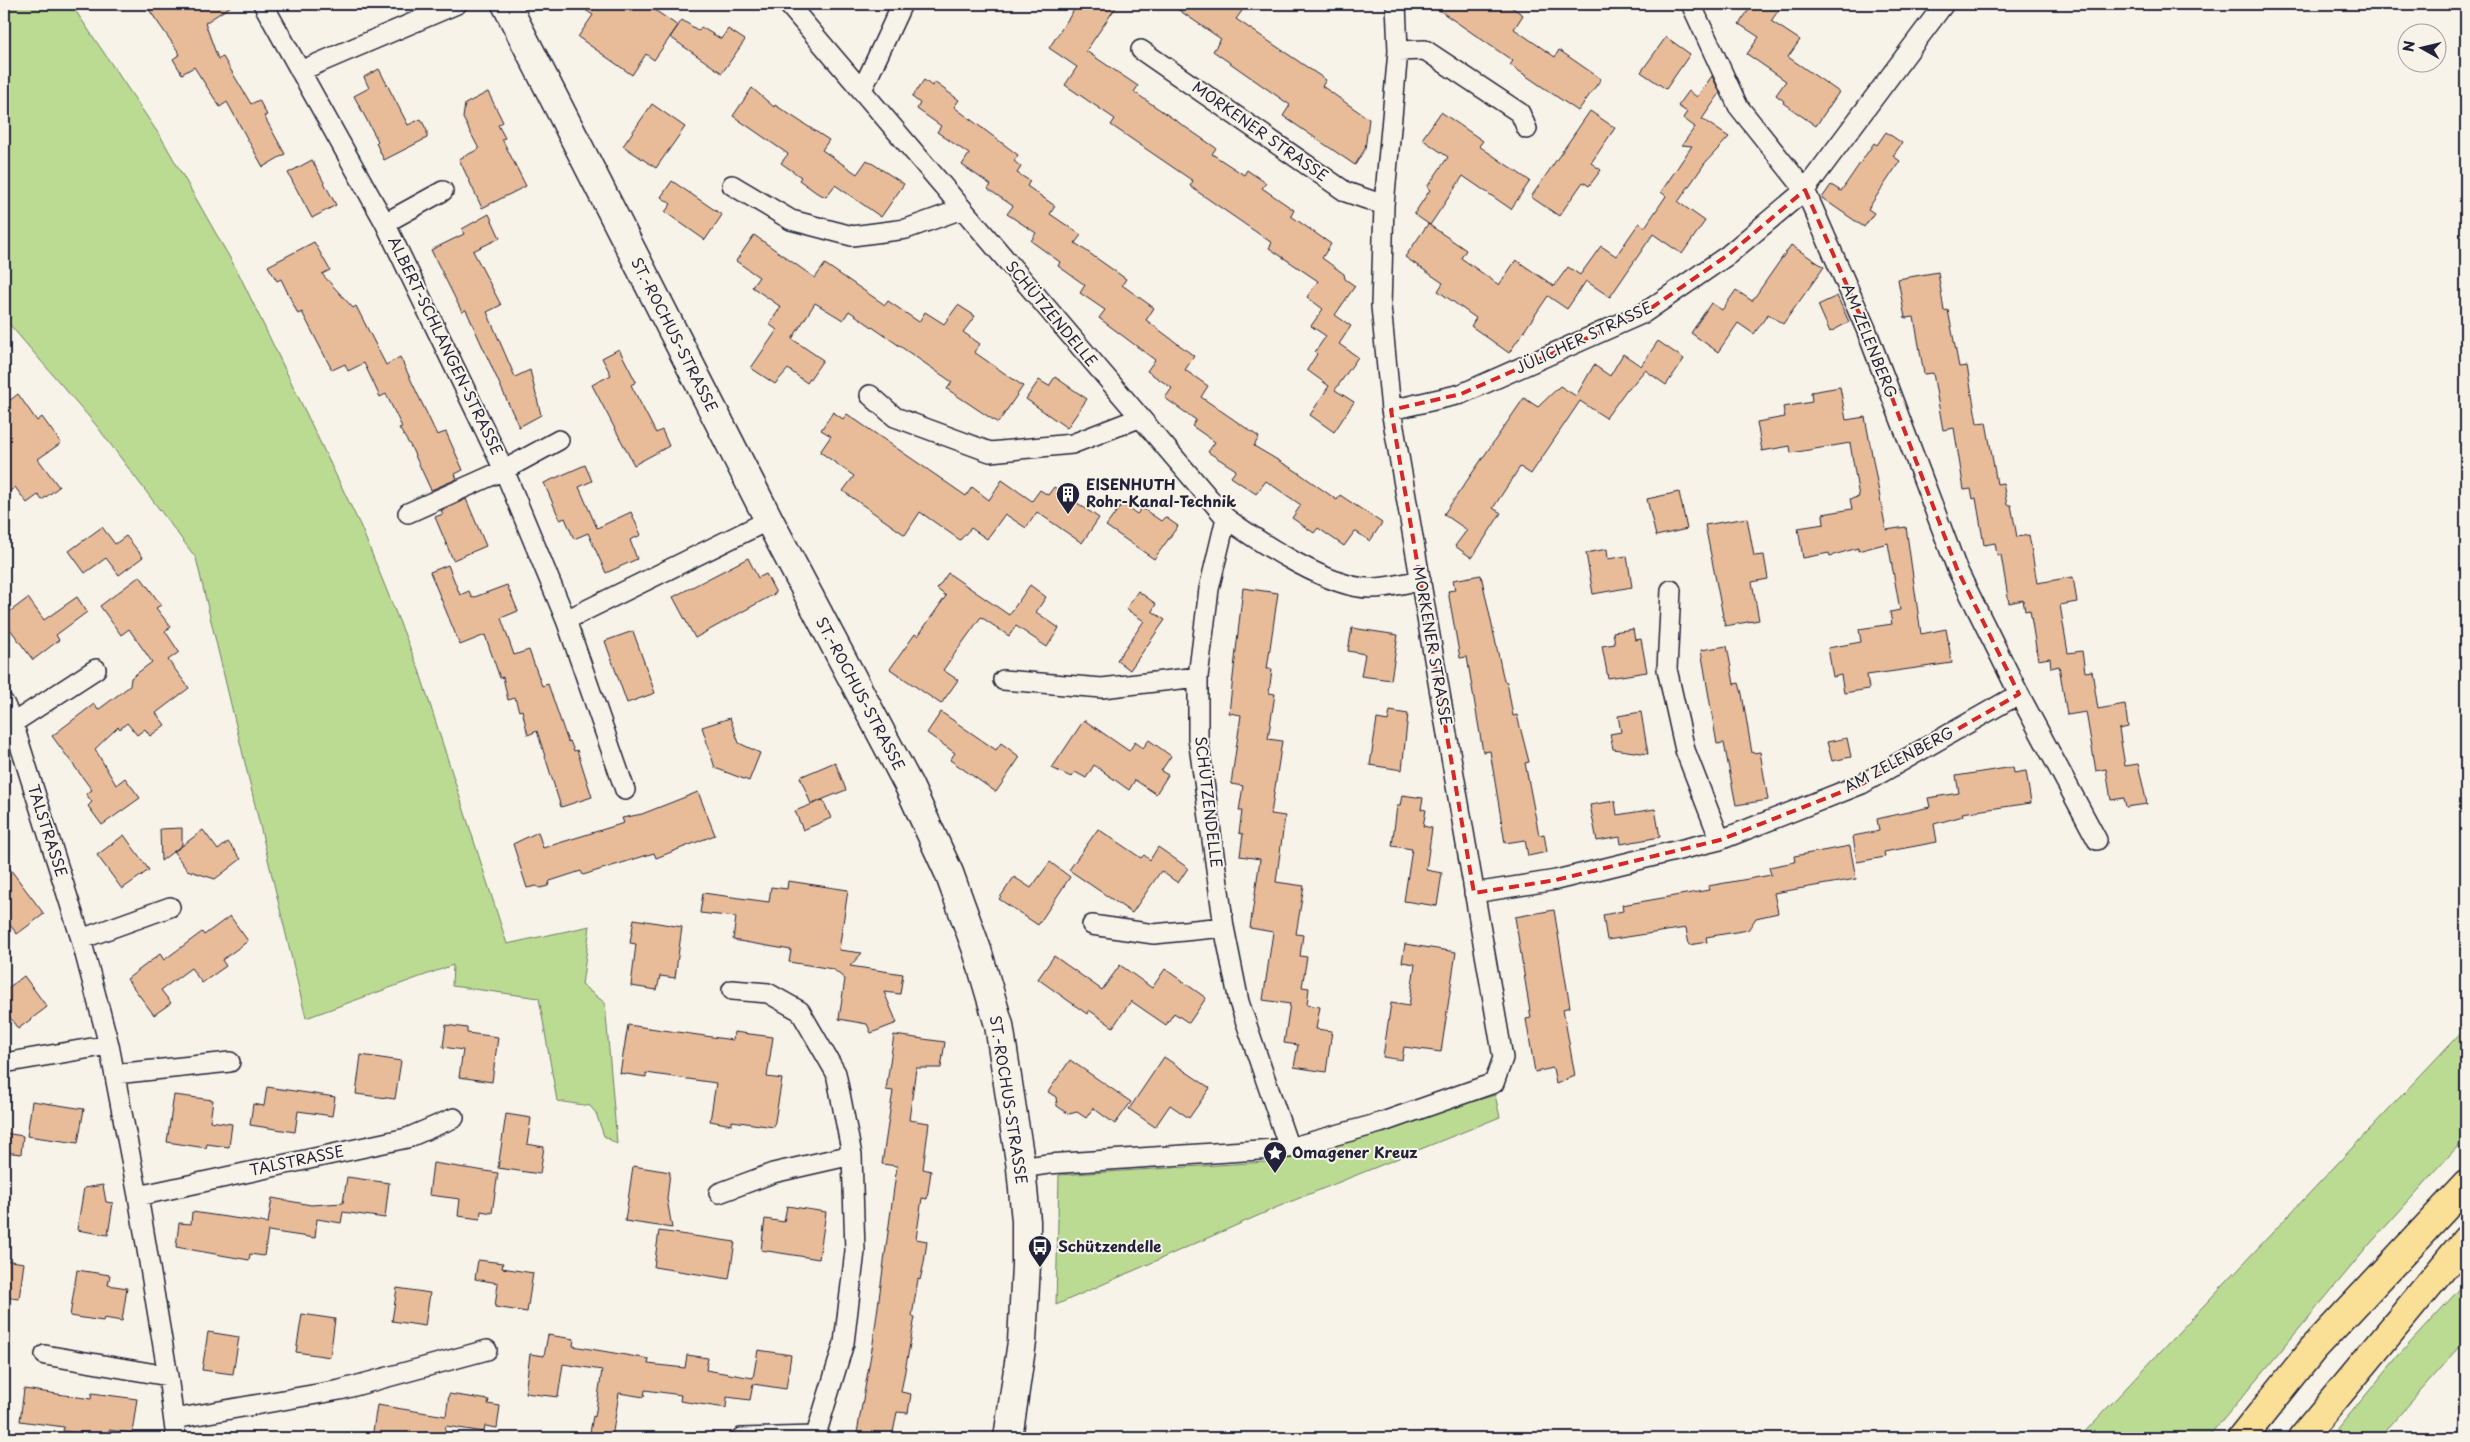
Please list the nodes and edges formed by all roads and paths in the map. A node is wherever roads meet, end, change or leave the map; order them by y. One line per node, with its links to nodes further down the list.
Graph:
1 (262, 4): 11 (street, ALBERT-SCHLANGEN-STRASSE)
2 (456, 4): 11 (street)
3 (506, 4): 27 (street, ST.-ROCHUS-STRASSE)
4 (788, 4): 12 (street, SCHÜTZENDELLE)
5 (902, 4): 12 (street)
6 (1396, 4): 10 (street, MORKENER STRASSE)
7 (1691, 4): 15 (street, AM ZELENBERG)
8 (1944, 4): 15 (street, JÜLICHER STRASSE)
9 (1141, 50): 17 (street, MORKENER STRASSE)
10 (1398, 50): 13 (street); 17 (street, MORKENER STRASSE)
11 (300, 71): 19 (street, ALBERT-SCHLANGEN-STRASSE)
12 (862, 90): 18 (street, SCHÜTZENDELLE)
13 (1527, 129)
14 (732, 185): 18 (street)
15 (1805, 190): 21 (street, JÜLICHER STRASSE); 34 (street, AM ZELENBERG)
16 (443, 191): 19 (street, ALBERT-SCHLANGEN-STRASSE)
17 (1384, 205): 21 (street, MORKENER STRASSE)
18 (962, 209): 22 (street, SCHÜTZENDELLE)
19 (385, 223): 24 (street, ALBERT-SCHLANGEN-STRASSE)
20 (870, 395): 22 (street)
21 (1391, 410): 28 (street, MORKENER STRASSE)
22 (1139, 418): 26 (street, SCHÜTZENDELLE)
23 (559, 440): 24 (street, ALBERT-SCHLANGEN-STRASSE)
24 (504, 470): 25 (street, ALBERT-SCHLANGEN-STRASSE); 30 (street, ALBERT-SCHLANGEN-STRASSE)
25 (408, 513)
26 (1226, 518): 28 (street, SCHÜTZENDELLE); 32 (street, SCHÜTZENDELLE)
27 (769, 520): 30 (street); 53 (street, ST.-ROCHUS-STRASSE)
28 (1421, 580): 40 (street, MORKENER STRASSE)
29 (1672, 590): 38 (street)
30 (566, 620): 37 (street, ALBERT-SCHLANGEN-STRASSE)
31 (96, 669): 36 (street)
32 (1198, 677): 33 (street); 43 (street, SCHÜTZENDELLE)
33 (1003, 680)
34 (2019, 694): 38 (street, AM ZELENBERG); 39 (street, AM ZELENBERG)
35 (4, 703): 36 (street, TALSTRASSE)
36 (13, 723): 44 (street, TALSTRASSE)
37 (625, 790)
38 (1720, 840): 40 (street, AM ZELENBERG)
39 (2097, 840)
40 (1474, 893): 51 (street, MORKENER STRASSE)
41 (170, 906): 44 (street)
42 (1092, 925): 43 (street)
43 (1224, 927): 51 (street, SCHÜTZENDELLE)
44 (82, 939): 46 (street, TALSTRASSE)
45 (732, 990): 52 (street)
46 (109, 1045): 48 (street); 49 (street, TALSTRASSE)
47 (230, 1062): 49 (street)
48 (4, 1063)
49 (115, 1074): 56 (street, TALSTRASSE)
50 (454, 1118): 56 (street, TALSTRASSE)
51 (1290, 1148): 53 (street)
52 (852, 1155): 55 (street); 62 (street)
53 (1021, 1168): 65 (street, ST.-ROCHUS-STRASSE)
54 (2466, 1185): 66 (highway)
55 (719, 1193)
56 (138, 1196): 60 (street, TALSTRASSE)
57 (2466, 1240): 67 (highway)
58 (487, 1350): 61 (street)
59 (44, 1355): 60 (street)
60 (168, 1376): 61 (street, TALSTRASSE)
61 (174, 1419): 63 (street, TALSTRASSE)
62 (815, 1437): 64 (street)
63 (176, 1438)
64 (741, 1438)
65 (1008, 1438)
66 (2242, 1438)
67 (2302, 1438)

